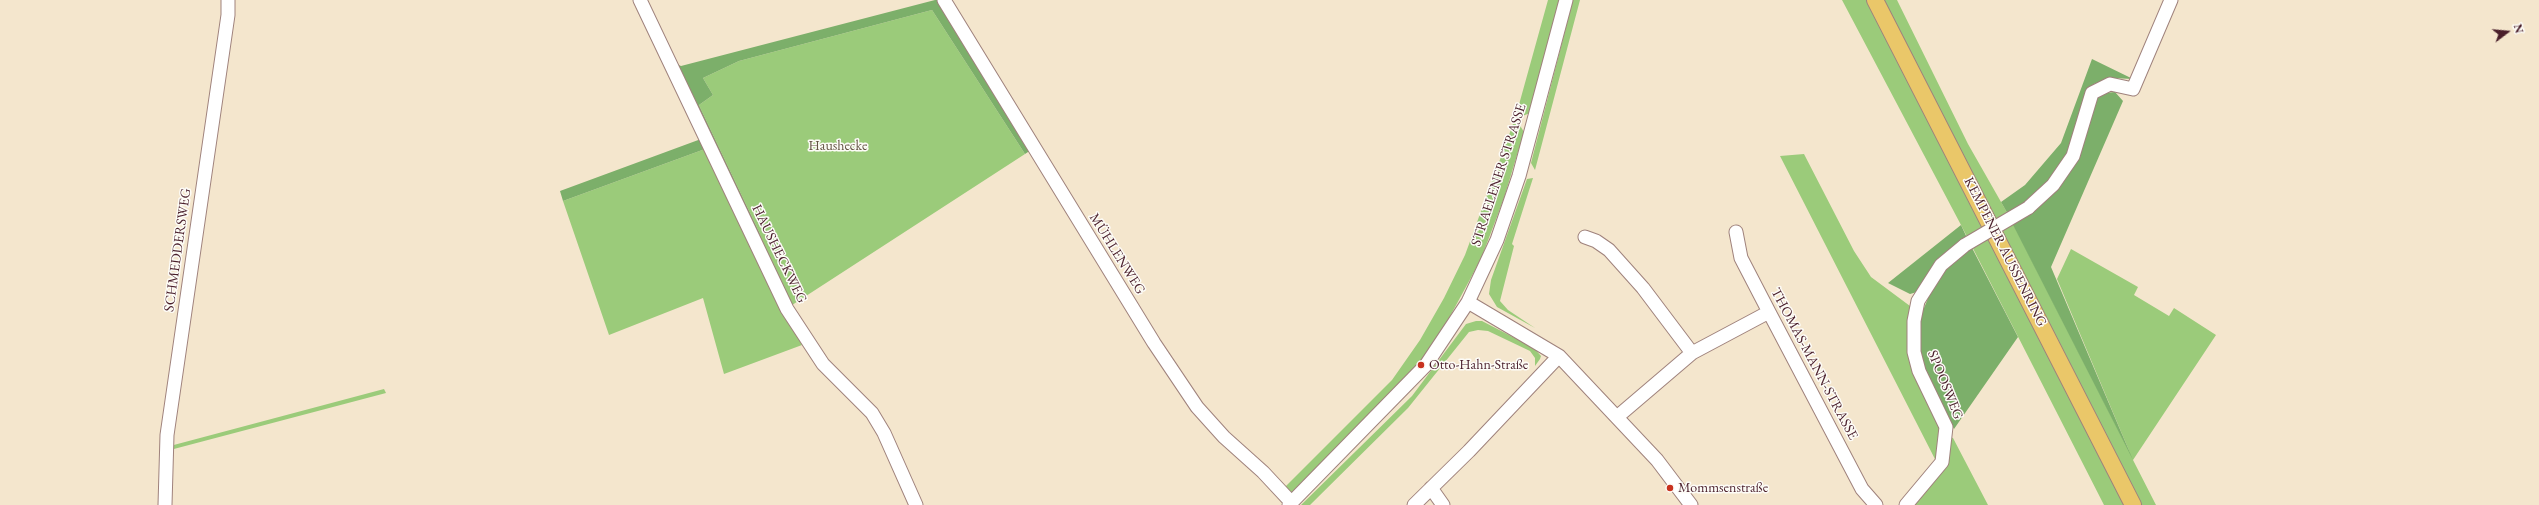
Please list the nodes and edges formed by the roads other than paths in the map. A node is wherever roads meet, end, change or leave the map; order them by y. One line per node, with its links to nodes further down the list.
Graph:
1 (228, 0): 16 (street, SCHMEDDERSWEG)
2 (640, 0): 17 (street, HAUSHECKWEG)
3 (944, 0): 15 (street, MÜHLENWEG)
4 (1566, 0): 9 (street, STRAELENER STRASSE)
5 (1875, 0): 23 (main road, KEMPENER AUSSENRING)
6 (2171, 0): 22 (street, SPOOSWEG, bridge)
7 (1736, 232): 10 (street, THOMAS-MANN-STRASSE)
8 (1585, 237): 11 (street)
9 (1468, 302): 12 (street); 15 (street, STRAELENER STRASSE)
10 (1769, 312): 11 (street); 21 (street, THOMAS-MANN-STRASSE)
11 (1692, 353): 13 (street)
12 (1559, 356): 13 (street); 14 (street)
13 (1617, 417): 20 (street)
14 (1431, 488): 18 (street); 19 (street)
15 (1290, 504)
16 (165, 505)
17 (916, 505)
18 (1414, 505)
19 (1443, 505)
20 (1691, 505)
21 (1876, 505)
22 (1906, 505)
23 (2133, 505)

